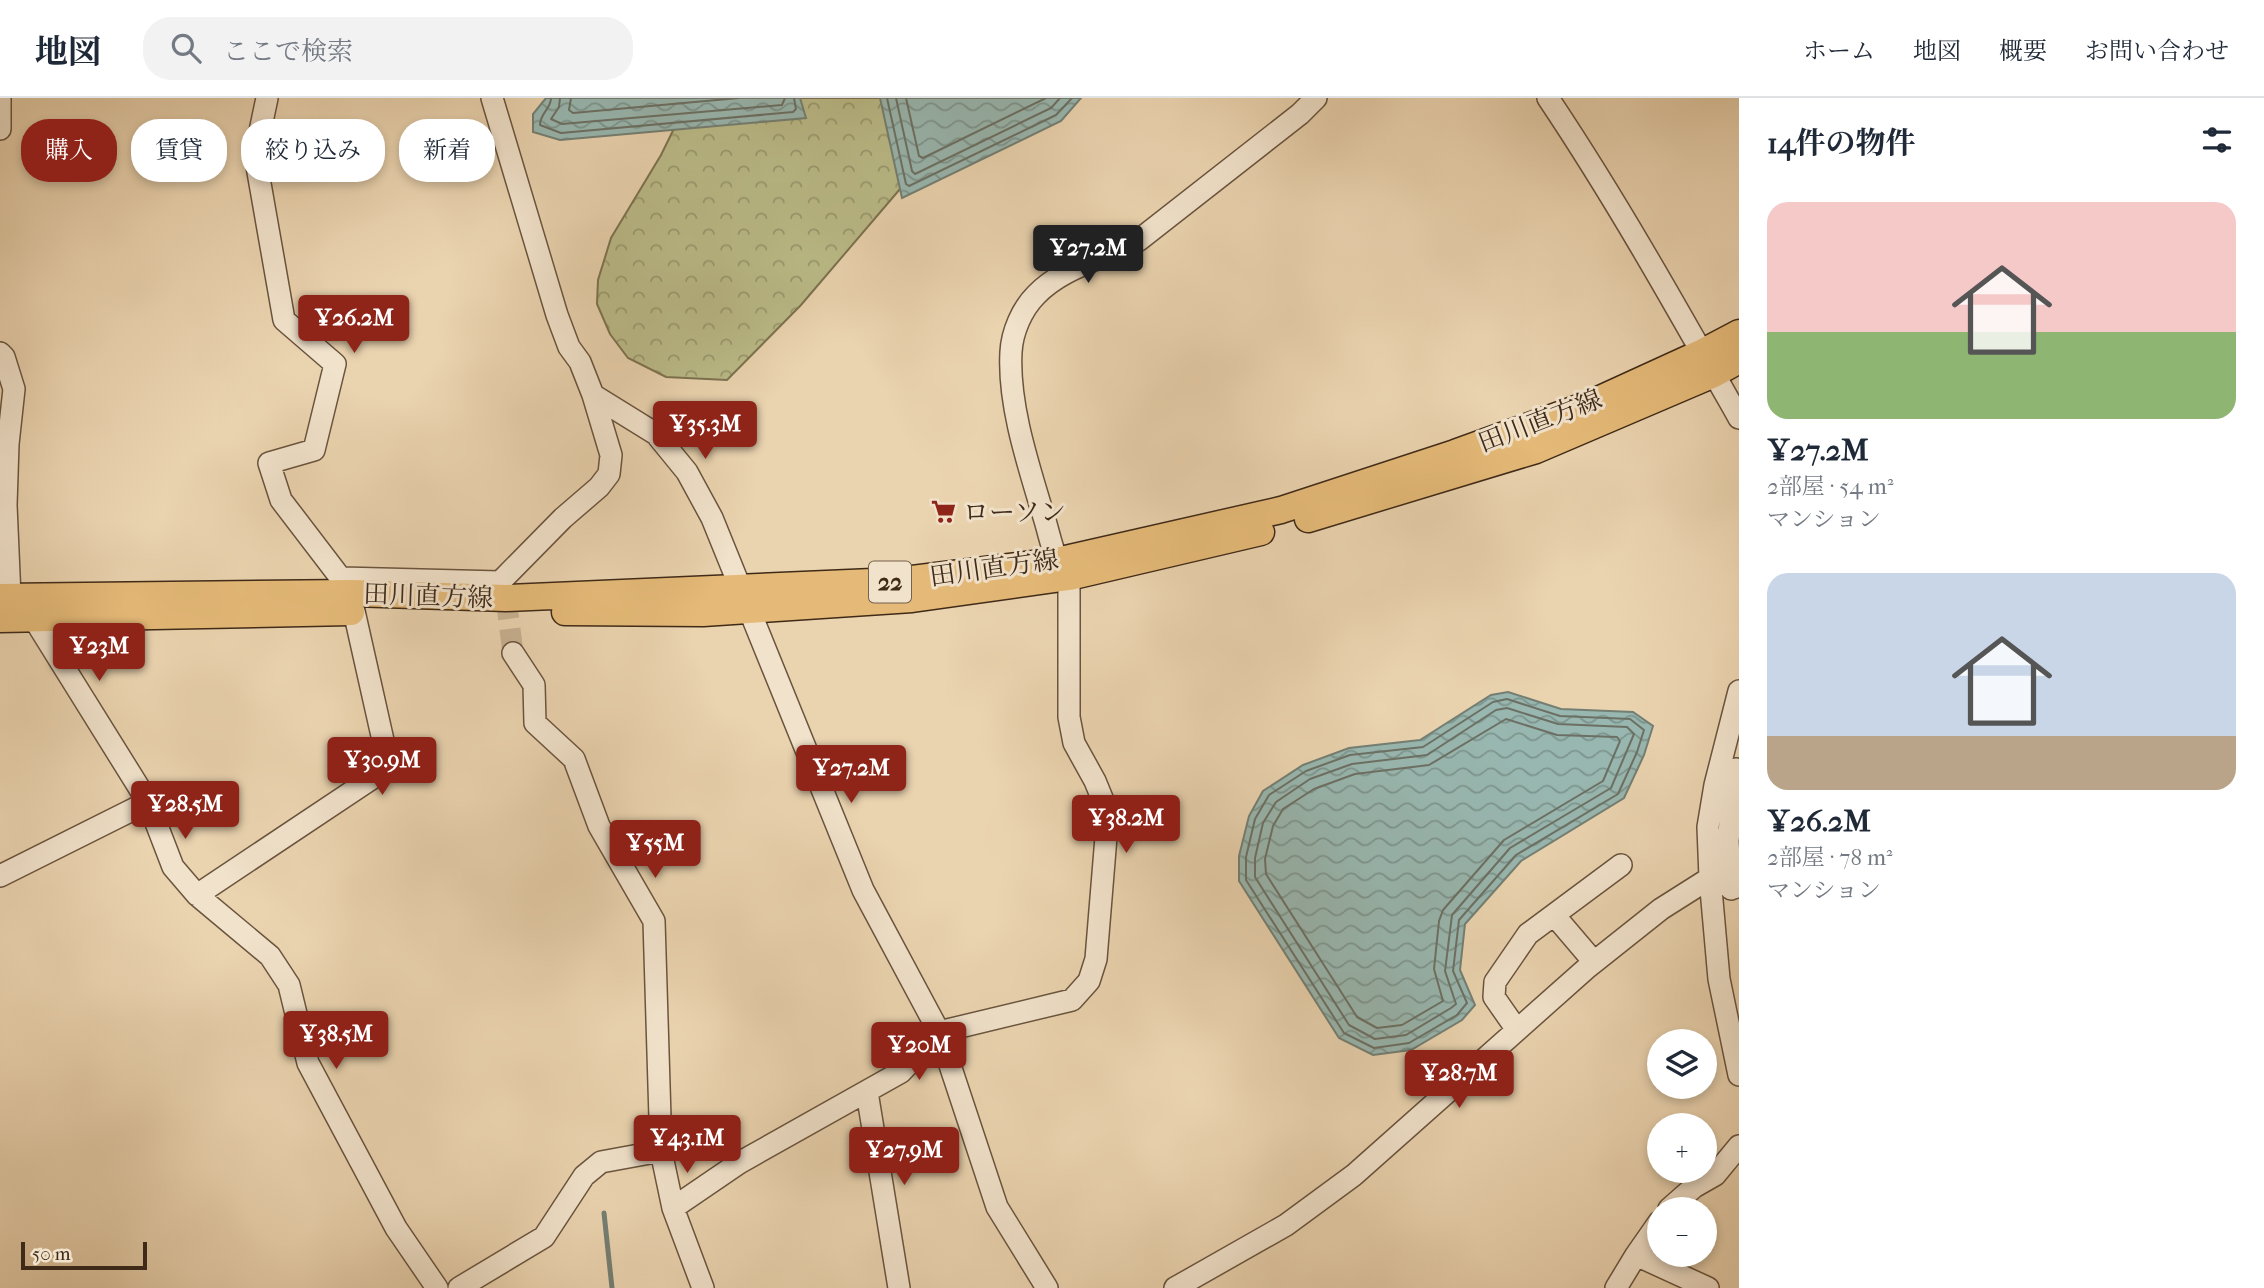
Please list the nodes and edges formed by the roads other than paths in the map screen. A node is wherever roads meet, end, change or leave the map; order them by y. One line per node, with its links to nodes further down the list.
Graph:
1 (0, 98): 6 (street)
2 (267, 98): 16 (street)
3 (492, 98): 11 (street)
4 (1316, 98): 13 (street)
5 (1548, 98): 10 (street)
6 (0, 129)
7 (1739, 333): 10 (main road, 田川直方線 / 22)
8 (0, 353): 15 (street)
9 (1739, 360): 10 (main road, 田川直方線 / 22)
10 (1709, 363): 12 (street); 13 (main road, 田川直方線 / 22)
11 (593, 395): 14 (street); 17 (street)
12 (1739, 418)
13 (1063, 569): 17 (main road, 田川直方線 / 22); 32 (street)
14 (503, 590): 16 (main road, 田川直方線 / 22); 17 (main road, 田川直方線 / 22)
15 (4, 592): 16 (main road, 田川直方線 / 22); 18 (main road, 田川直方線 / 22)
16 (349, 594): 17 (main road, 田川直方線 / 22); 18 (main road, 田川直方線 / 22); 27 (street)
17 (747, 600): 32 (street)
18 (34, 619): 22 (street)
19 (513, 653): 36 (street)
20 (1739, 691): 21 (street)
21 (1732, 768): 25 (street); 26 (street)
22 (148, 802): 24 (street); 27 (street)
23 (1620, 865): 28 (street)
24 (0, 876)
25 (1710, 878): 29 (street); 30 (street)
26 (1739, 886)
27 (197, 895): 41 (street)
28 (1554, 915): 29 (street); 31 (street)
29 (1594, 962): 31 (street)
30 (1732, 1009): 33 (street)
31 (1517, 1030): 46 (street)
32 (939, 1032): 34 (street); 45 (street)
33 (1739, 1075)
34 (867, 1093): 38 (street); 44 (street)
35 (1739, 1146): 37 (street)
36 (661, 1151): 38 (street); 42 (street)
37 (1683, 1197)
38 (673, 1208): 43 (street)
39 (1647, 1239): 40 (street)
40 (1636, 1255): 47 (street); 48 (street)
41 (437, 1288)
42 (459, 1288)
43 (703, 1288)
44 (899, 1288)
45 (1047, 1288)
46 (1175, 1288)
47 (1616, 1288)
48 (1708, 1288)

